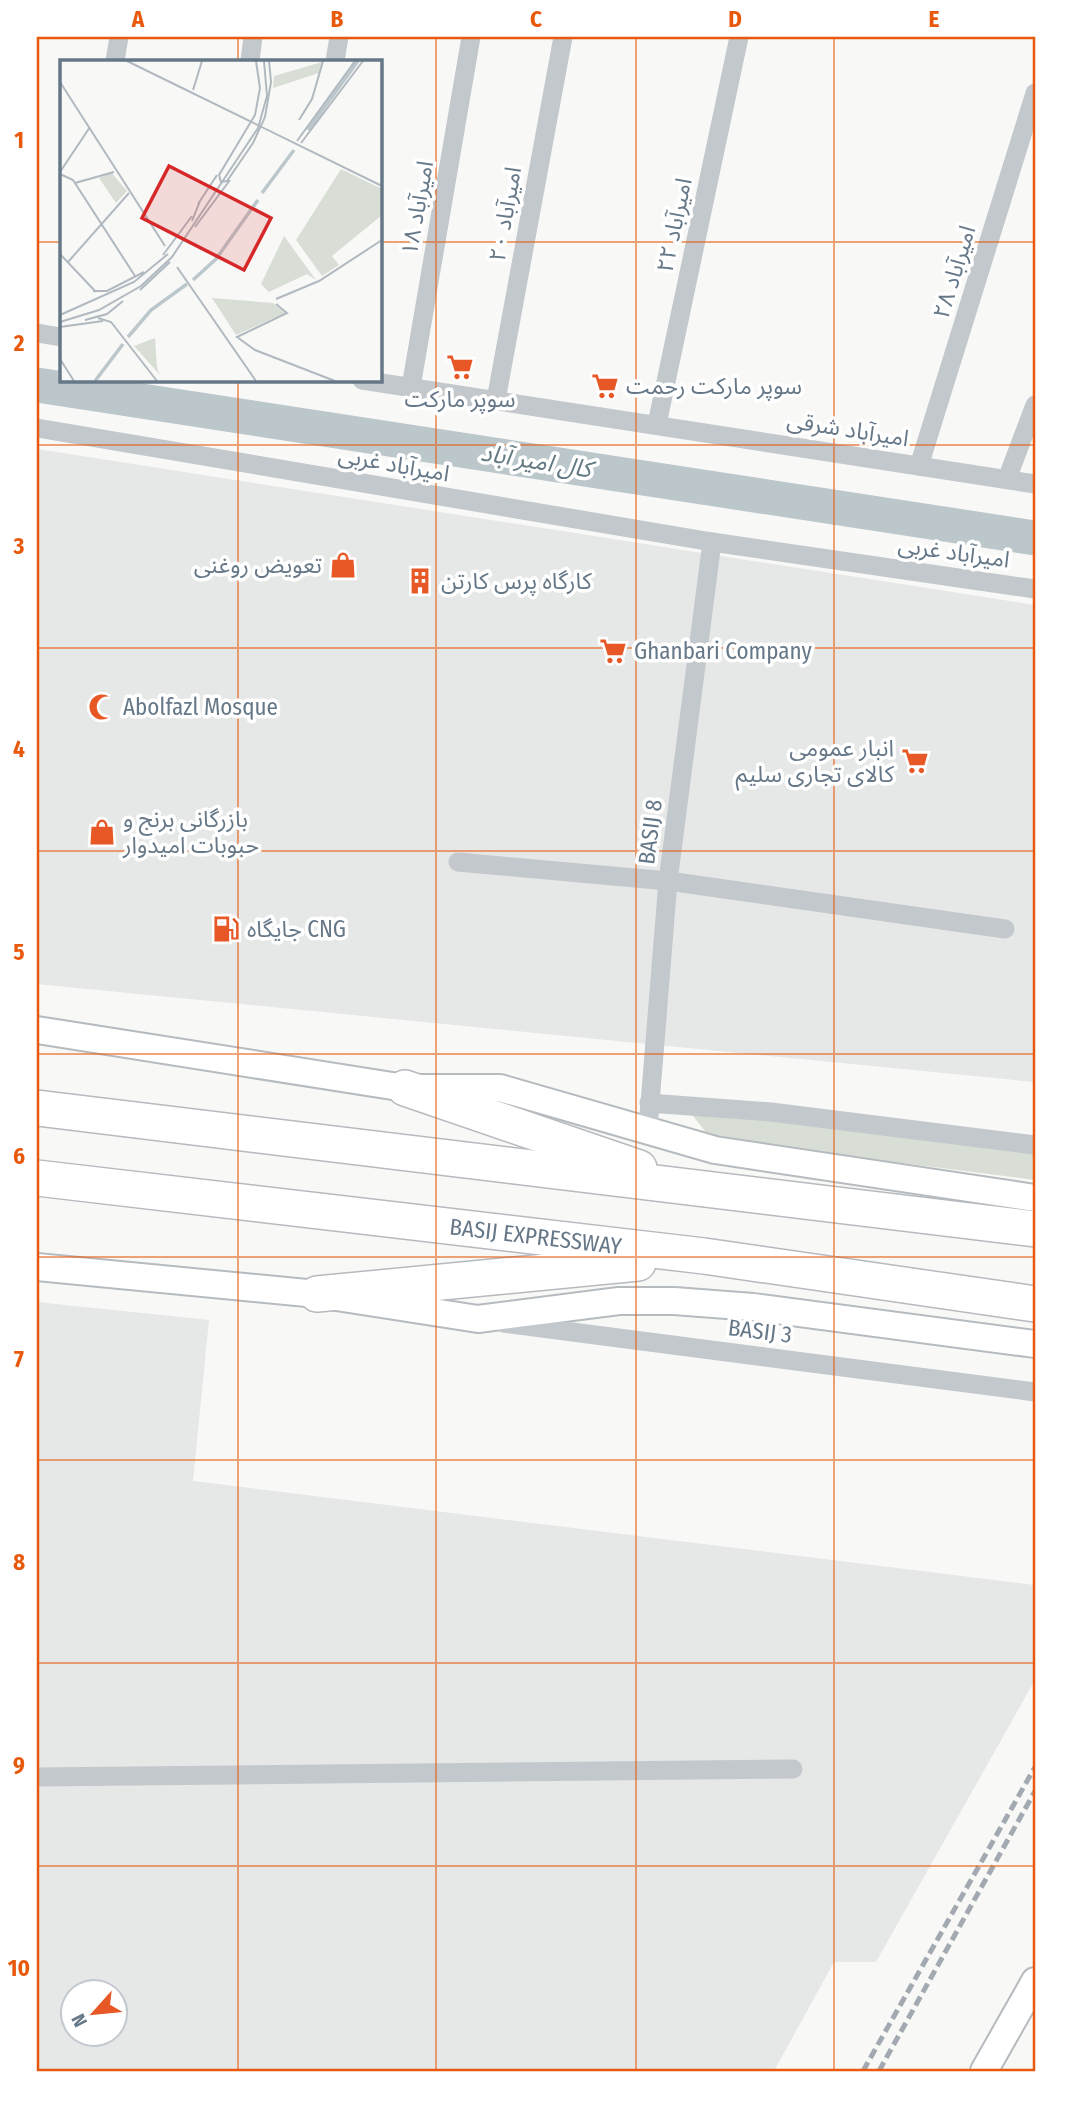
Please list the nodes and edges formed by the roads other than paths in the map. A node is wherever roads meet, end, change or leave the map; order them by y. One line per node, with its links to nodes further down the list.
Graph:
1 (119, 37): 7 (street)
2 (253, 37): 8 (street)
3 (339, 37): 9 (street)
4 (471, 37): 14 (street, امیرآباد ۱۸)
5 (563, 37): 15 (street, امیرآباد ۲۰)
6 (739, 37): 17 (street, امیرآباد ۲۲)
7 (115, 60)
8 (250, 60)
9 (335, 60)
10 (1035, 93): 19 (street, امیرآباد ۲۸)
11 (37, 333): 12 (street)
12 (60, 337)
13 (376, 382): 14 (street, امیرآباد شرقی)
14 (411, 387): 15 (street, امیرآباد شرقی)
15 (496, 400): 17 (street, امیرآباد شرقی)
16 (1035, 405): 20 (street)
17 (657, 424): 19 (street, امیرآباد شرقی)
18 (37, 428): 22 (street, امیرآباد غربی)
19 (919, 466): 20 (street, امیرآباد شرقی)
20 (1007, 479): 21 (street, امیرآباد شرقی)
21 (1035, 484)
22 (712, 542): 23 (street, امیرآباد غربی); 25 (street, BASIJ 8)
23 (1035, 589)
24 (458, 862): 25 (street)
25 (668, 881): 26 (street); 30 (street, BASIJ 8)
26 (1005, 929)
27 (37, 1030): 28 (main road)
28 (405, 1088): 30 (main road); 33 (highway)
29 (37, 1108): 33 (highway)
30 (649, 1116): 31 (street); 34 (main road)
31 (1035, 1145)
32 (37, 1178): 36 (highway, BASIJ EXPRESSWAY)
33 (705, 1191): 35 (highway)
34 (1035, 1198)
35 (1035, 1229)
36 (704, 1256): 38 (highway); 39 (highway, BASIJ EXPRESSWAY)
37 (37, 1267): 38 (main road)
38 (317, 1294): 40 (main road)
39 (1035, 1304)
40 (478, 1319): 41 (main road); 42 (street, BASIJ 3)
41 (1035, 1344)
42 (1035, 1392)
43 (793, 1769): 44 (street)
44 (37, 1777)
45 (1035, 1981): 46 (main road)
46 (984, 2071)

